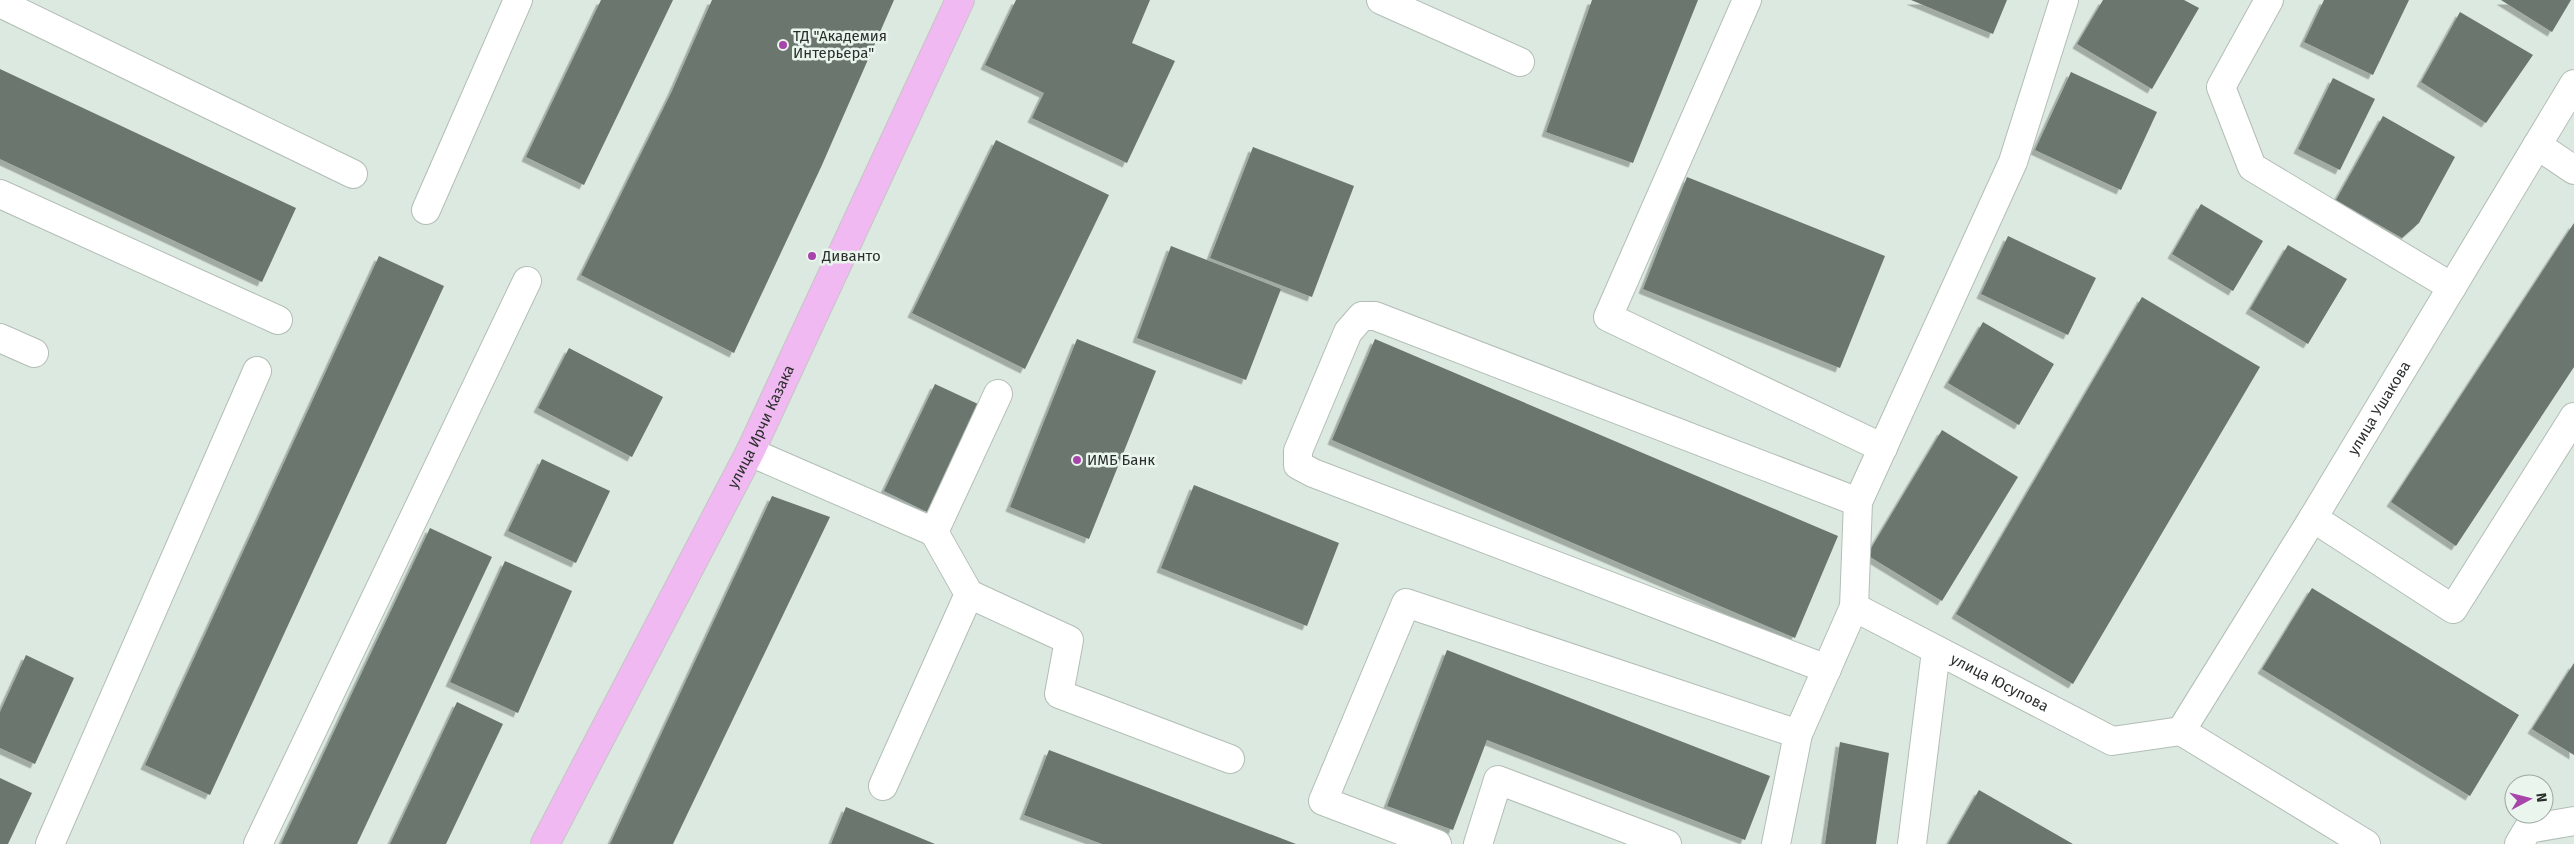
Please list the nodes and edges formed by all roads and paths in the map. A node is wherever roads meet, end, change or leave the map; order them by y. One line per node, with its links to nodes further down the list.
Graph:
1 (518, 0): 14 (street)
2 (960, 0): 24 (main road, улица Ирчи Казака)
3 (1381, 0): 8 (street)
4 (1747, 0): 23 (street)
5 (2064, 0): 23 (street)
6 (2269, 0): 16 (street)
7 (0, 3): 12 (street)
8 (1520, 62)
9 (2574, 84): 10 (street, улица Ушакова)
10 (2537, 145): 11 (street); 16 (street, улица Ушакова)
11 (2574, 170)
12 (353, 174)
13 (0, 194): 17 (street)
14 (426, 210)
15 (527, 281): 38 (street)
16 (2452, 287): 26 (street, улица Ушакова)
17 (278, 320)
18 (0, 338): 19 (street)
19 (34, 353)
20 (256, 370): 37 (street)
21 (998, 394): 27 (street)
22 (2574, 417): 26 (street)
23 (1883, 448): 25 (street)
24 (750, 452): 27 (street); 39 (main road, улица Ирчи Казака)
25 (1858, 502): 29 (street); 31 (street)
26 (2313, 518): 32 (street, улица Ушакова)
27 (934, 532): 28 (street)
28 (969, 594): 34 (street); 35 (street)
29 (1854, 608): 30 (street, улица Юсупова); 31 (street)
30 (1936, 651): 32 (street, улица Юсупова); 44 (street)
31 (1827, 669): 33 (street)
32 (2181, 731): 45 (street)
33 (1798, 734): 40 (street); 43 (street)
34 (1230, 758)
35 (883, 786)
36 (2574, 821): 46 (street)
37 (50, 844)
38 (258, 844)
39 (545, 844)
40 (1438, 844)
41 (1478, 844): 42 (street)
42 (1667, 844)
43 (1776, 844)
44 (1912, 844)
45 (2366, 844)
46 (2519, 844)

